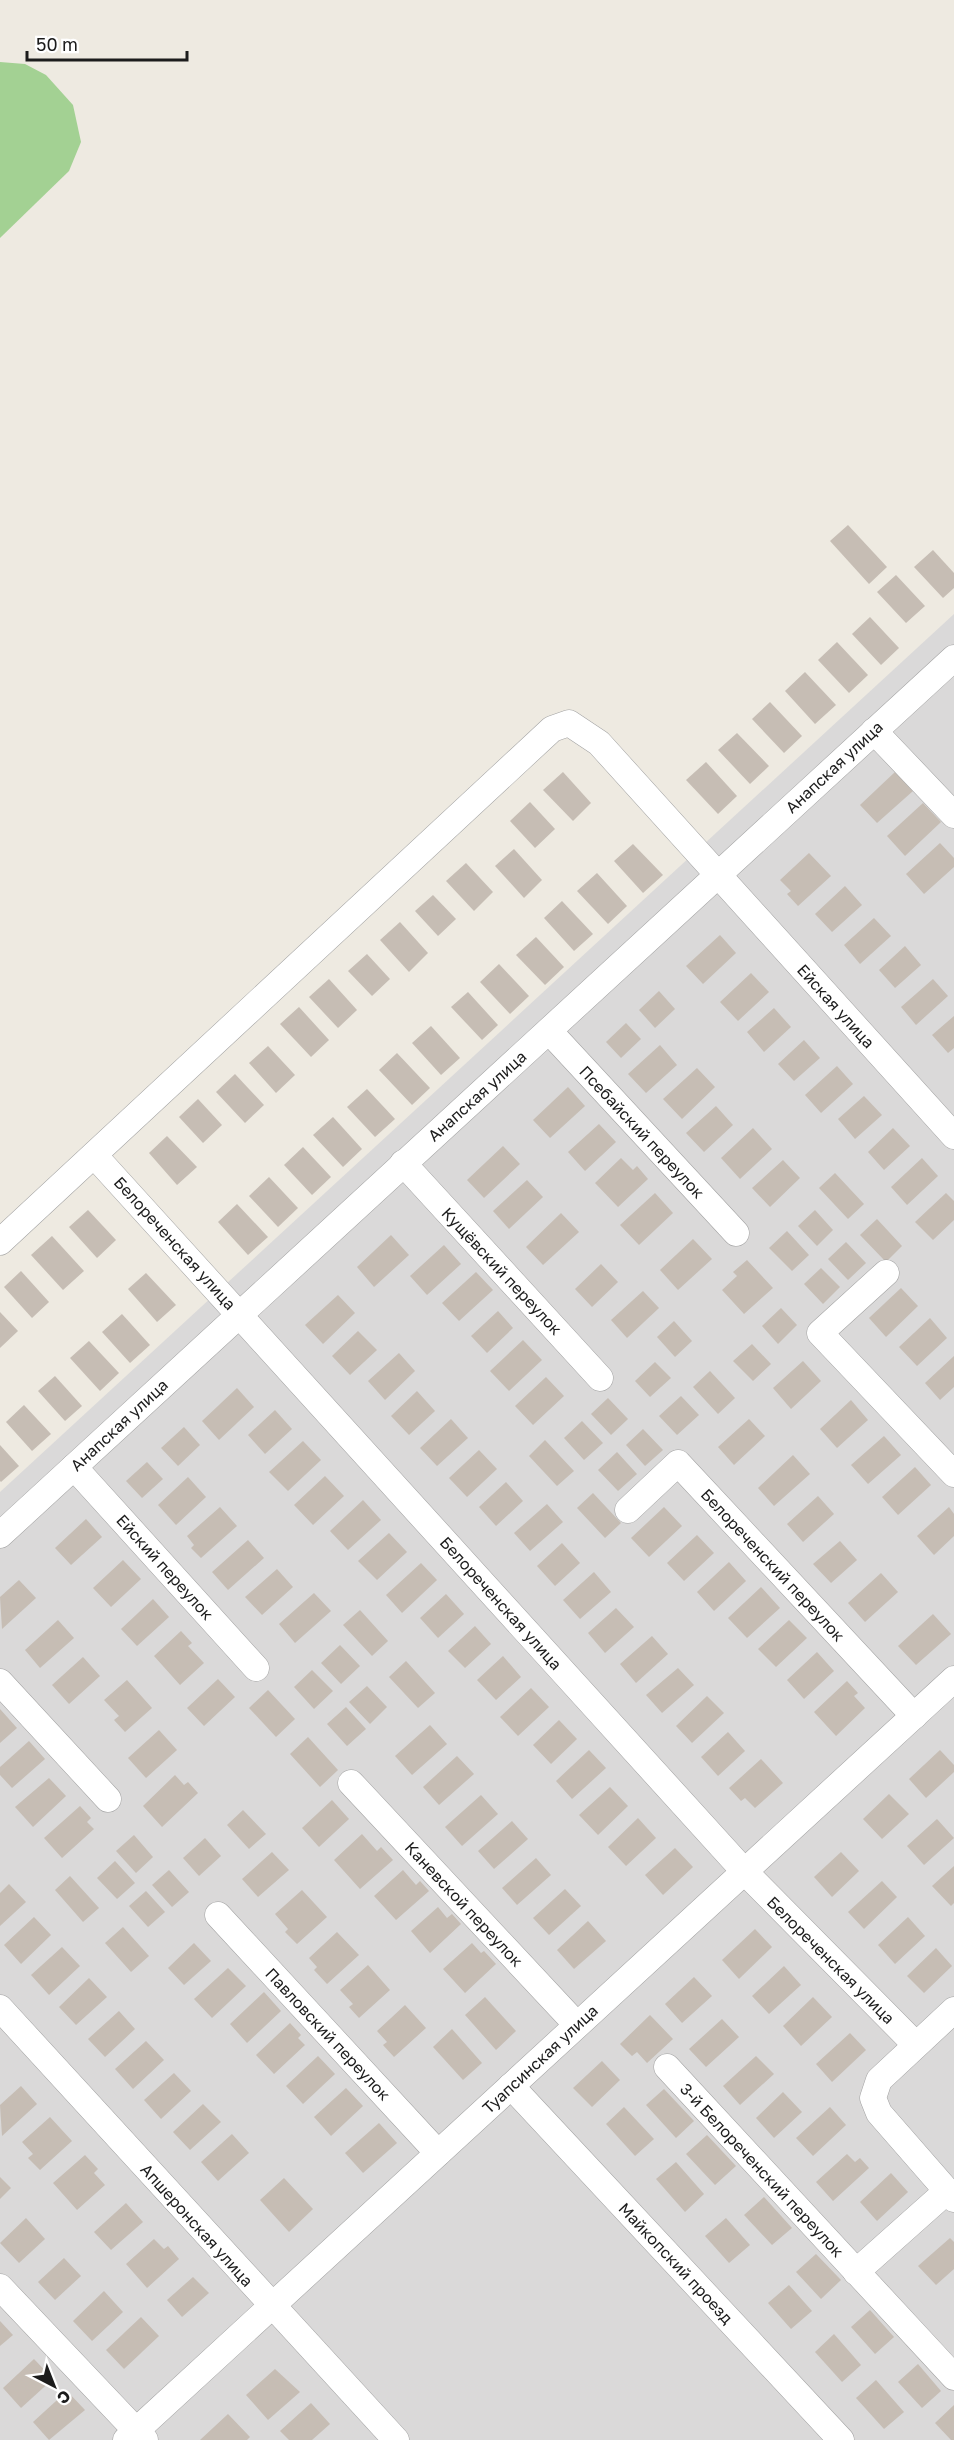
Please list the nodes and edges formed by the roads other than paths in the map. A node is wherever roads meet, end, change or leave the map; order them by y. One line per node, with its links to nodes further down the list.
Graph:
1 (954, 658): 2 (street, Анапская улица)
2 (874, 731): 3 (street); 4 (street, Анапская улица)
3 (954, 815)
4 (718, 875): 5 (street, Анапская улица); 6 (street, Ейская улица); 7 (street, Ейская улица)
5 (549, 1031): 8 (street, Анапская улица); 9 (street, Псебайский переулок)
6 (954, 1136)
7 (94, 1155): 10 (street); 12 (street, Белореченская улица)
8 (403, 1163): 12 (street, Анапская улица); 13 (street, Кущёвский переулок)
9 (736, 1233)
10 (0, 1242)
11 (886, 1273): 15 (street)
12 (240, 1314): 14 (street, Анапская улица); 24 (street, Белореченская улица)
13 (600, 1378)
14 (74, 1467): 17 (street, Анапская улица); 18 (street, Ейский переулок)
15 (954, 1474)
16 (628, 1510): 21 (street, Белореченский переулок)
17 (0, 1535)
18 (256, 1668)
19 (954, 1678): 21 (street, Туапсинская улица)
20 (0, 1682): 23 (street)
21 (914, 1716): 24 (street, Туапсинская улица)
22 (351, 1783): 28 (street, Каневской переулок)
23 (108, 1799)
24 (744, 1872): 28 (street, Туапсинская улица); 29 (street, Белореченская улица)
25 (218, 1916): 32 (street, Павловский переулок)
26 (0, 2008): 36 (street, Апшеронская улица)
27 (954, 2010): 29 (street)
28 (577, 2025): 31 (street, Туапсинская улица)
29 (915, 2044): 33 (street)
30 (668, 2067): 34 (street, 3-й Белореченский переулок)
31 (511, 2086): 32 (street, Туапсинская улица); 40 (street, Майкопский проезд)
32 (438, 2153): 36 (street, Туапсинская улица)
33 (951, 2195): 34 (street, 3-й Белореченский переулок)
34 (856, 2272): 37 (street, 3-й Белореченский переулок)
35 (0, 2287): 38 (street)
36 (272, 2307): 38 (street, Туапсинская улица); 39 (street, Апшеронская улица)
37 (954, 2377)
38 (136, 2437)
39 (396, 2440)
40 (841, 2440)

